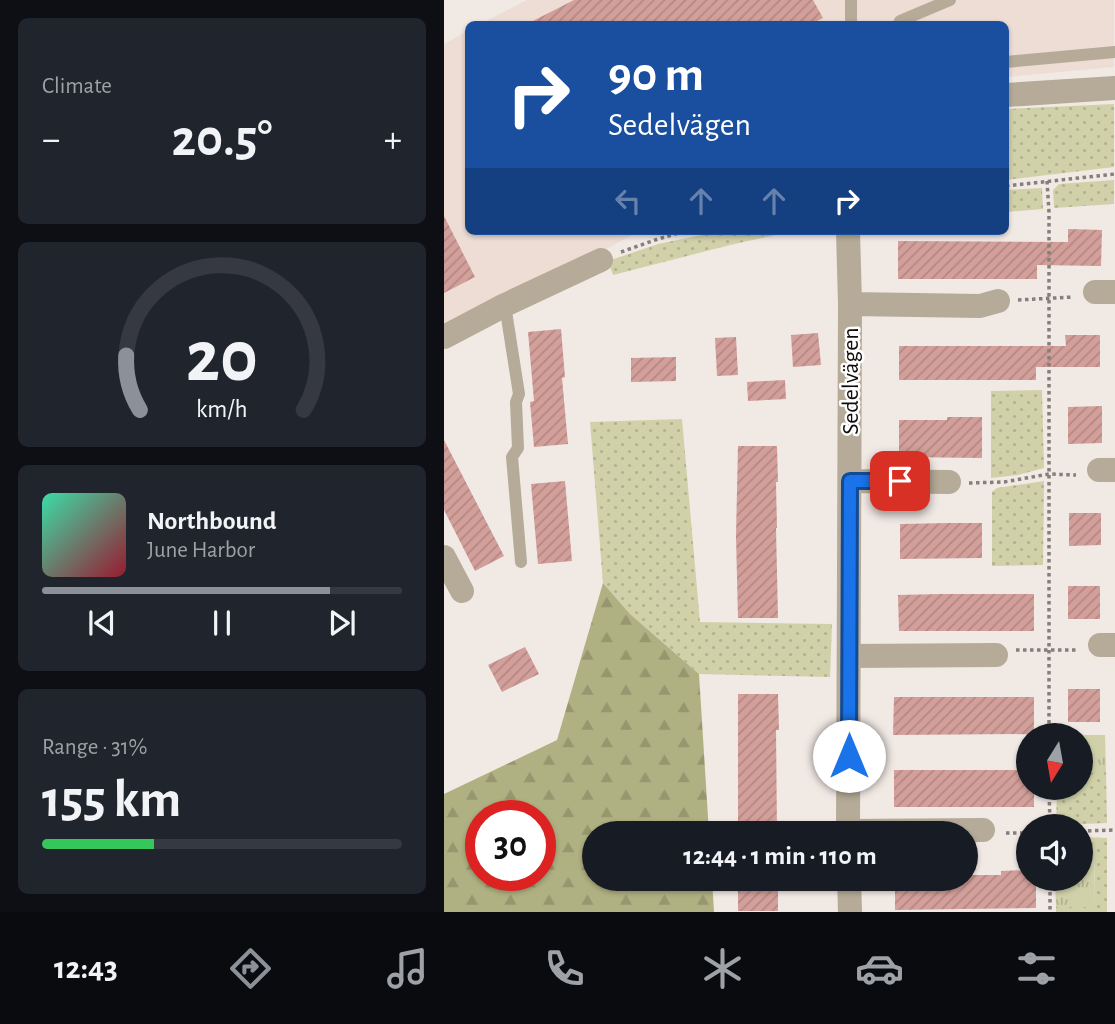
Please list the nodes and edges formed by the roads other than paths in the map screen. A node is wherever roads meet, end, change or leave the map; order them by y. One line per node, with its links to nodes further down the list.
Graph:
1 (851, 0): 3 (lane)
2 (950, 0): 4 (lane)
3 (851, 21)
4 (900, 21)
5 (1114, 52): 6 (lane)
6 (1009, 62)
7 (1114, 88): 8 (street)
8 (1009, 95)
9 (848, 235): 12 (street)
10 (601, 260): 13 (street)
11 (998, 301): 12 (street, Sedelvägen)
12 (850, 304): 15 (street, Sedelvägen)
13 (505, 305): 14 (street); 18 (lane)
14 (444, 337)
15 (850, 481): 16 (street); 21 (street, Sedelvägen)
16 (949, 482)
17 (444, 557): 19 (street)
18 (521, 562)
19 (462, 591)
20 (991, 655): 21 (street)
21 (849, 656): 22 (street, Sedelvägen)
22 (848, 821)
23 (978, 830): 24 (street, Sedelvägen)
24 (983, 830)
25 (849, 891): 26 (street)
26 (850, 912)

